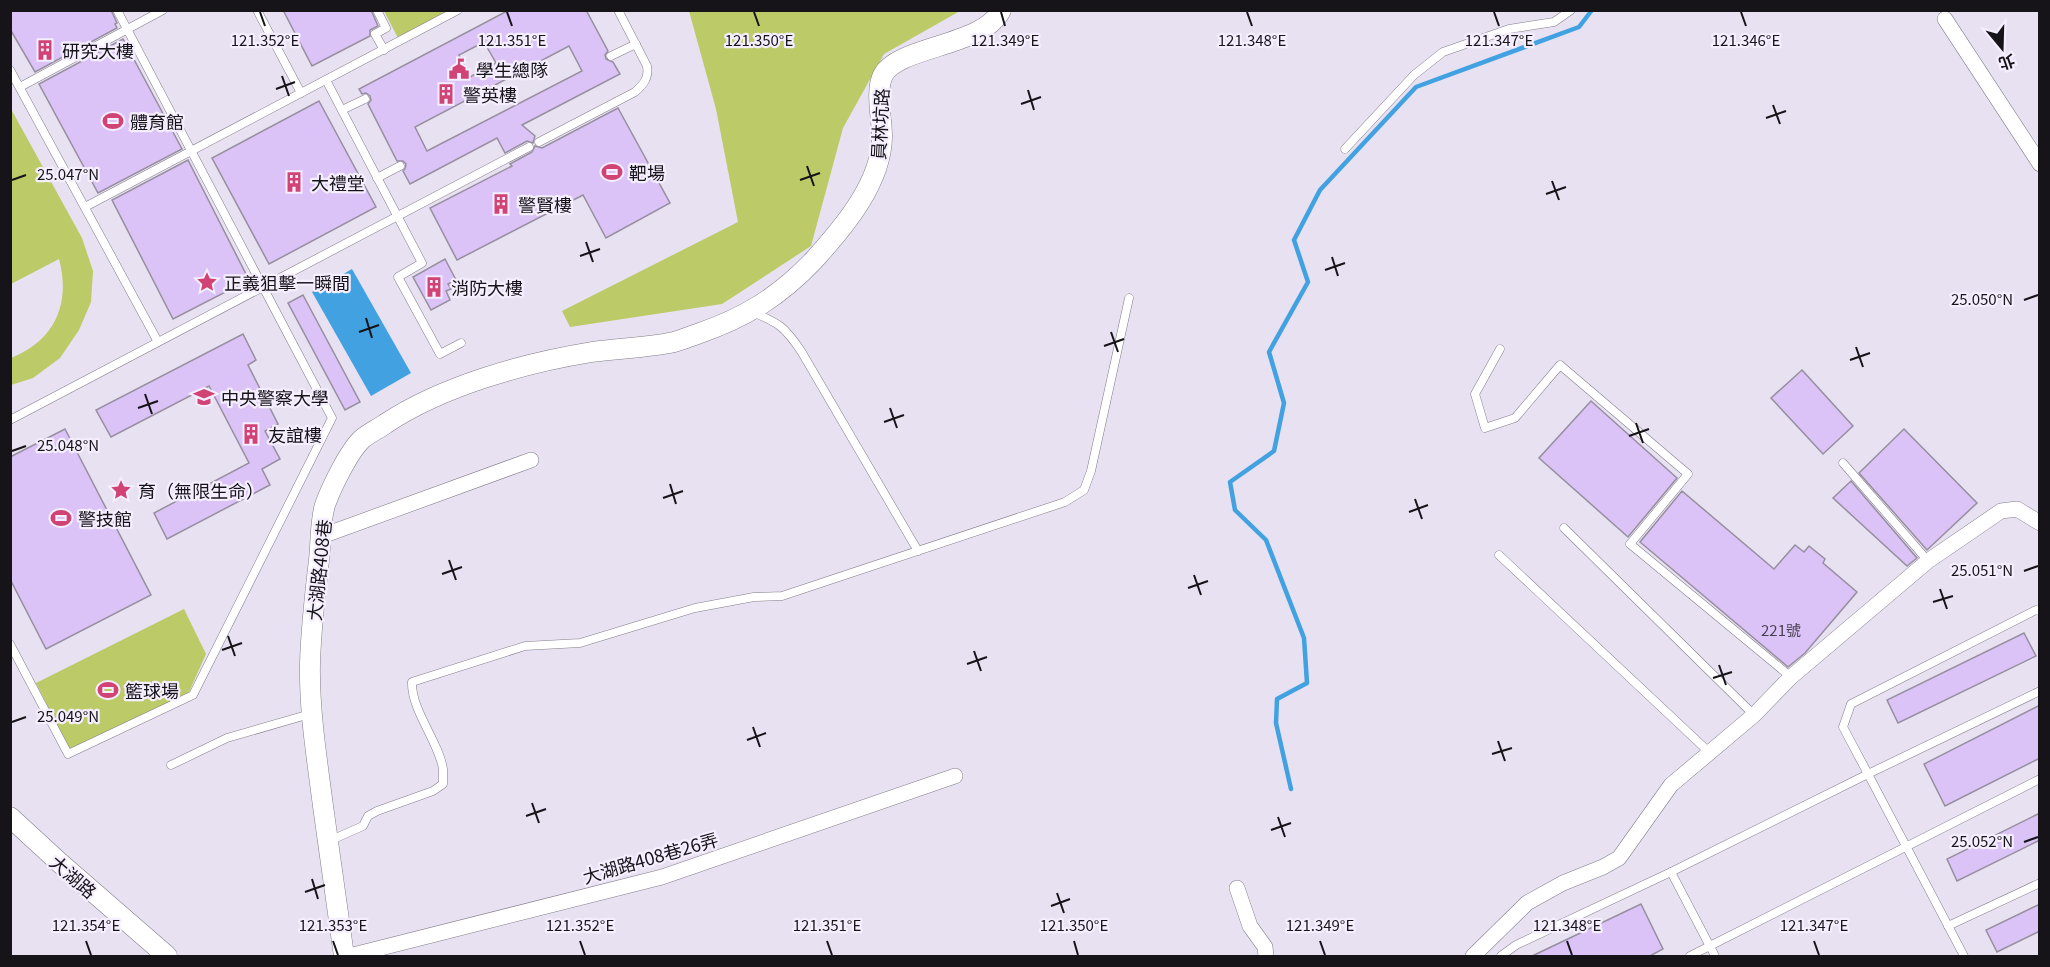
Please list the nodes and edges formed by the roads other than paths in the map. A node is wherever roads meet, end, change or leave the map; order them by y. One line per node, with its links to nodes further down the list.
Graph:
1 (117, 10): 10 (lane)
2 (163, 10): 10 (lane)
3 (257, 10): 17 (lane)
4 (377, 10): 12 (lane)
5 (458, 10): 12 (lane)
6 (618, 10): 11 (lane)
7 (1001, 10): 31 (street, 員林坑路)
8 (1570, 10): 22 (lane)
9 (1945, 19): 24 (street)
10 (127, 29): 16 (lane); 23 (lane)
11 (636, 44): 13 (lane); 20 (lane)
12 (384, 50): 15 (lane)
13 (610, 56)
14 (10, 70): 16 (lane)
15 (326, 80): 17 (lane); 19 (lane)
16 (20, 87): 27 (lane)
17 (302, 93): 23 (lane)
18 (364, 99): 19 (lane)
19 (342, 110): 26 (lane)
20 (539, 142)
21 (529, 147): 28 (lane)
22 (1344, 149)
23 (191, 151): 27 (lane); 29 (lane)
24 (2040, 164)
25 (400, 166): 26 (lane)
26 (377, 178): 28 (lane)
27 (85, 207): 32 (lane)
28 (397, 217): 29 (lane); 33 (lane)
29 (263, 287): 32 (lane); 45 (lane)
30 (1129, 298): 41 (lane)
31 (757, 308): 40 (street, 大湖路408巷); 41 (lane)
32 (158, 342): 35 (lane)
33 (460, 343)
34 (1500, 349): 46 (lane)
35 (10, 420)
36 (531, 460): 40 (street)
37 (1843, 463): 43 (lane)
38 (2040, 523): 43 (street)
39 (1564, 528): 49 (lane)
40 (322, 536): 48 (street, 大湖路408巷)
41 (918, 551): 56 (lane)
42 (1499, 555): 50 (lane)
43 (1928, 561): 46 (street)
44 (2040, 611): 52 (lane)
45 (10, 644)
46 (1791, 677): 49 (street)
47 (2040, 691): 52 (lane)
48 (312, 714): 51 (lane); 56 (street, 大湖路408巷)
49 (1754, 715): 50 (street)
50 (1709, 752): 67 (street)
51 (171, 765)
52 (1868, 774): 57 (lane); 58 (lane)
53 (956, 776): 65 (street, 大湖路408巷26弄)
54 (2040, 779): 57 (lane)
55 (10, 817): 63 (street, 大湖路)
56 (328, 841): 64 (street, 大湖路408巷)
57 (1906, 847): 61 (lane); 62 (lane)
58 (1671, 873): 62 (lane); 68 (lane)
59 (2040, 882): 61 (lane)
60 (1237, 888): 66 (street)
61 (1948, 927): 71 (lane)
62 (1710, 946): 69 (lane); 70 (lane)
63 (167, 957)
64 (344, 957)
65 (349, 957)
66 (1266, 957)
67 (1473, 957)
68 (1501, 957)
69 (1690, 957)
70 (1715, 957)
71 (1964, 957)

